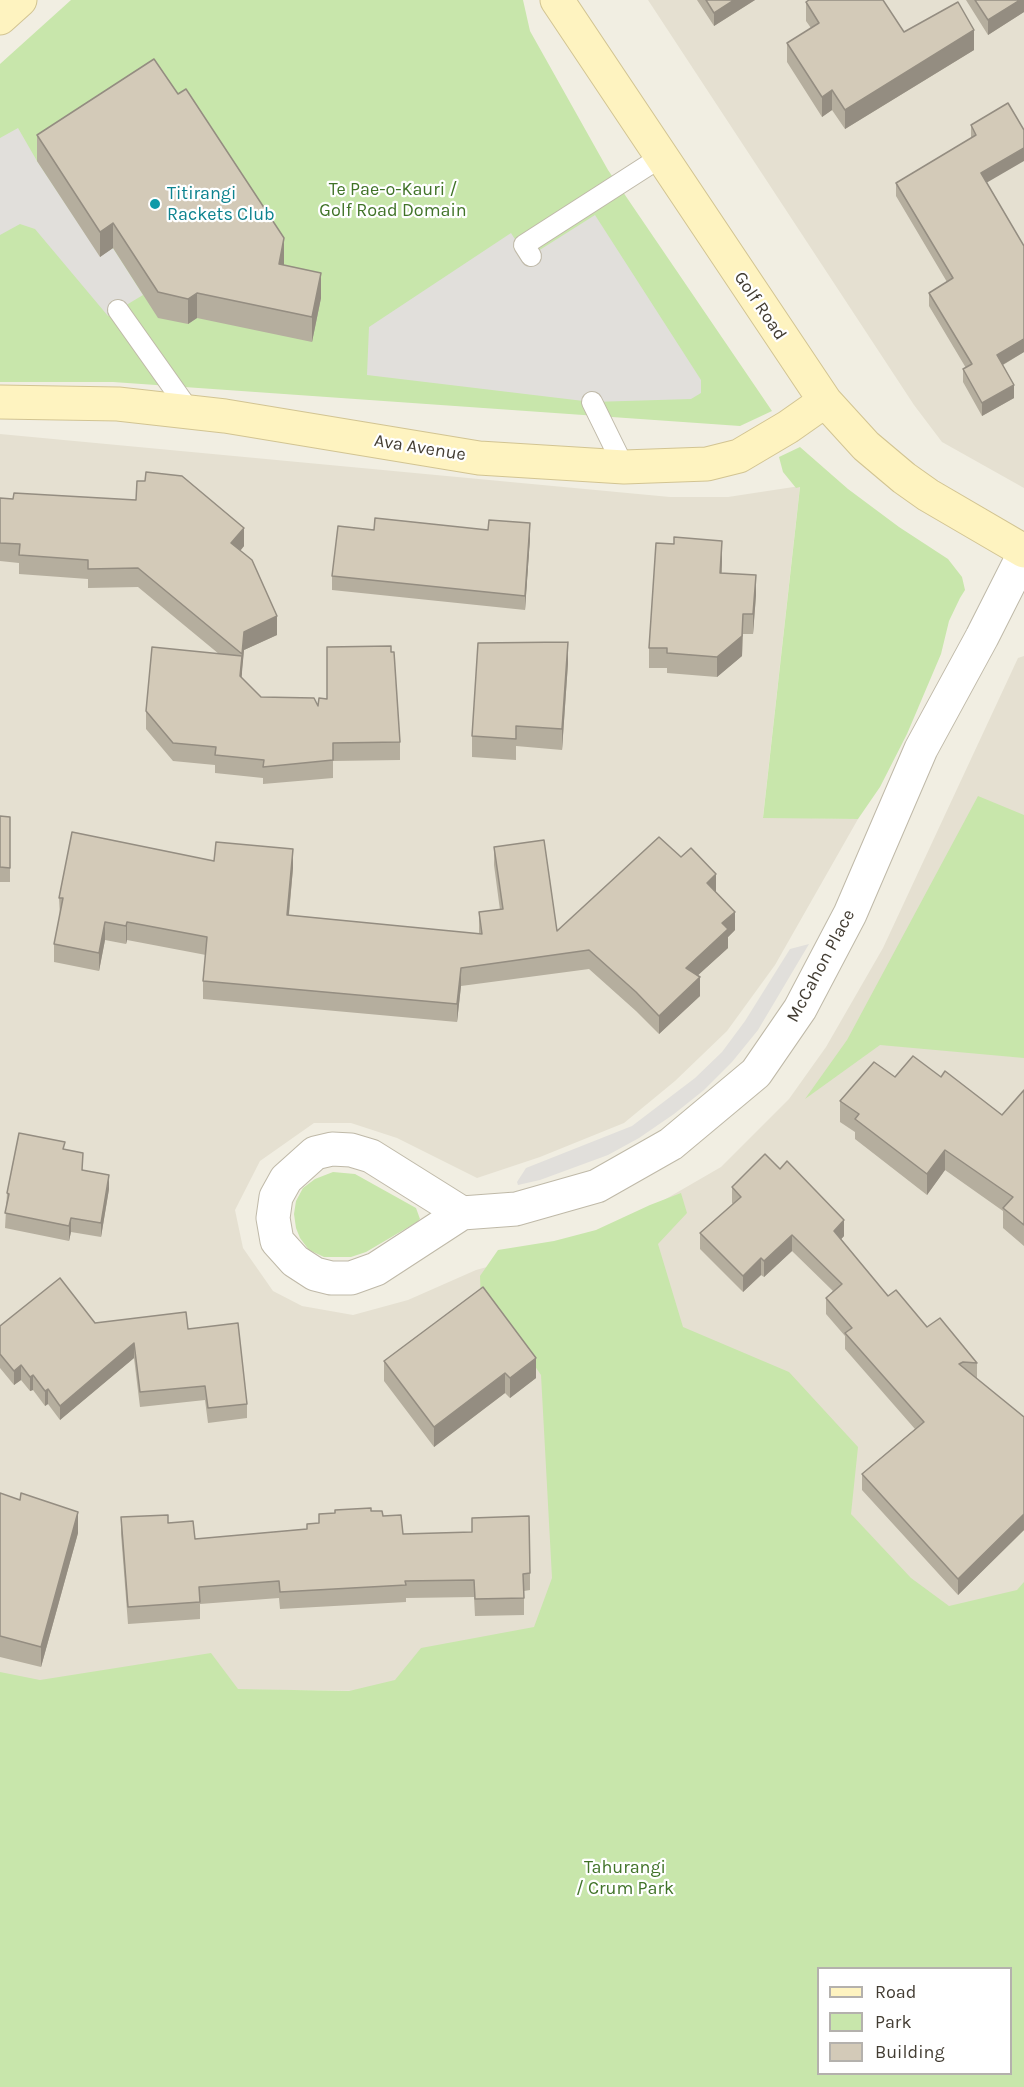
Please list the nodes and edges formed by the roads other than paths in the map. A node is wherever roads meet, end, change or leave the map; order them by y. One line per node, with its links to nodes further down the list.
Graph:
1 (20, 0): 3 (street)
2 (557, 0): 4 (street, Golf Road)
3 (0, 18)
4 (661, 158): 5 (lane); 7 (street, Golf Road)
5 (531, 256)
6 (118, 310): 10 (lane)
7 (825, 401): 11 (street, Ava Avenue); 12 (street, Golf Road)
8 (0, 402): 10 (street, Ava Avenue)
9 (592, 402): 11 (lane)
10 (191, 413): 11 (street, Ava Avenue)
11 (624, 467)
12 (1024, 552): 13 (street, McCahon Place)
13 (462, 1213): 13 (street, McCahon Place)

